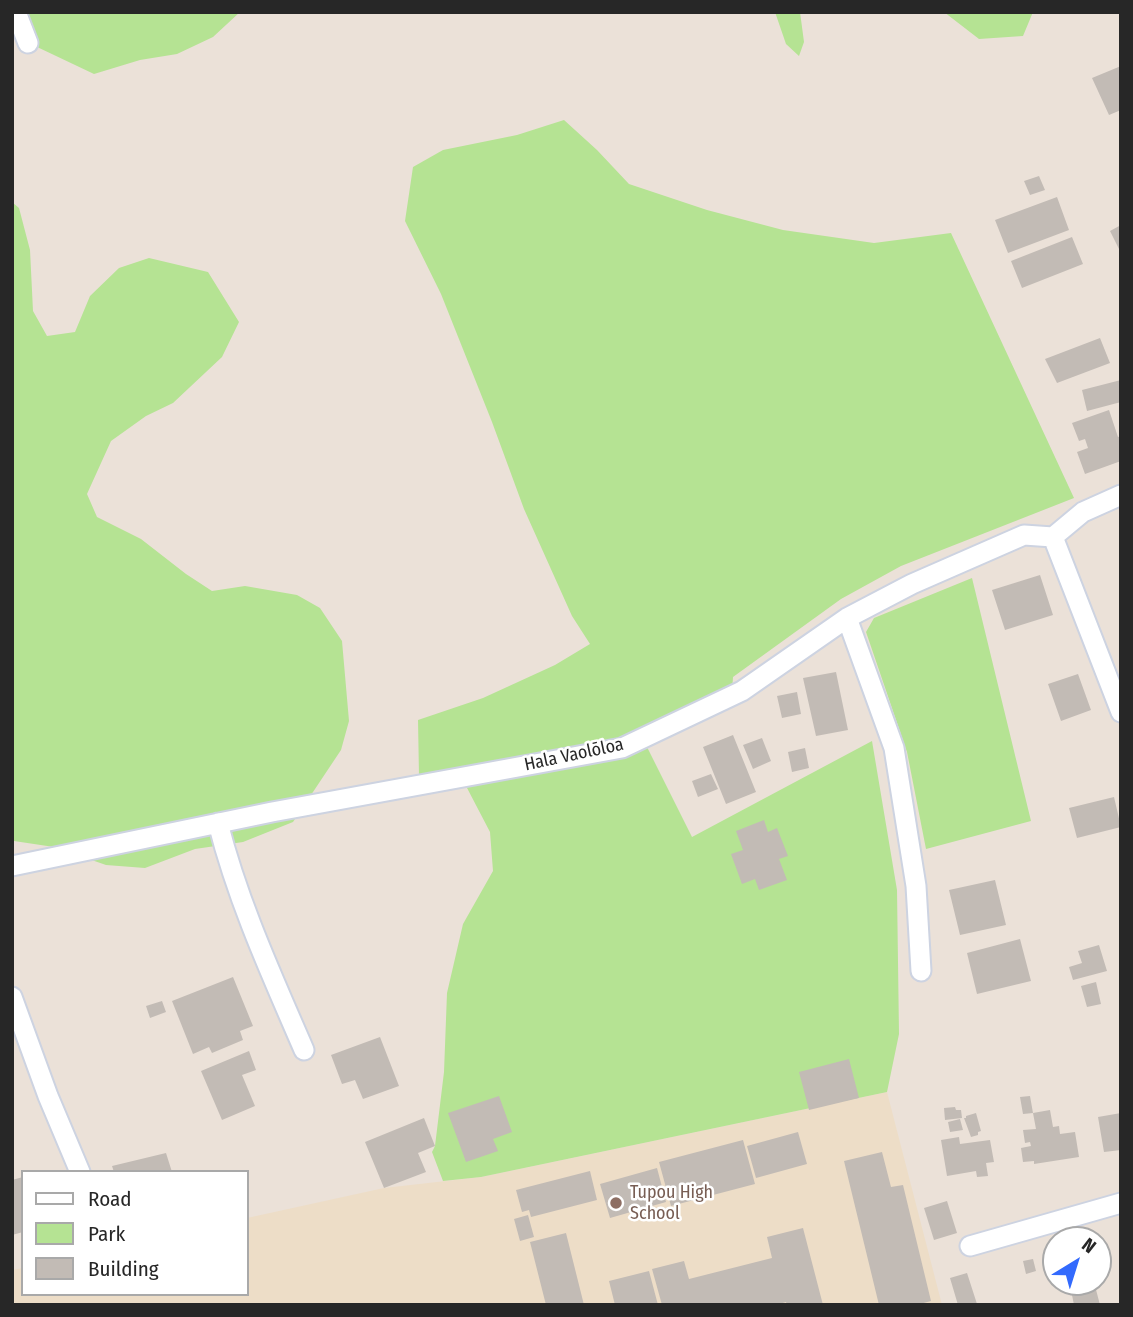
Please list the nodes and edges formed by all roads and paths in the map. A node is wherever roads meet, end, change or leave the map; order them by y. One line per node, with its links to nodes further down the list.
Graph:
1 (16, 12): 2 (street)
2 (28, 43)
3 (1121, 495): 4 (street)
4 (1053, 537): 5 (street, Hala Vaolōloa); 6 (street)
5 (847, 618): 7 (street, Hala Vaolōloa); 9 (street)
6 (1121, 712)
7 (218, 823): 8 (street, Hala Vaolōloa); 11 (street)
8 (12, 866)
9 (921, 971)
10 (12, 997): 12 (street)
11 (304, 1050)
12 (79, 1170)
13 (1121, 1203): 14 (street)
14 (970, 1246)

